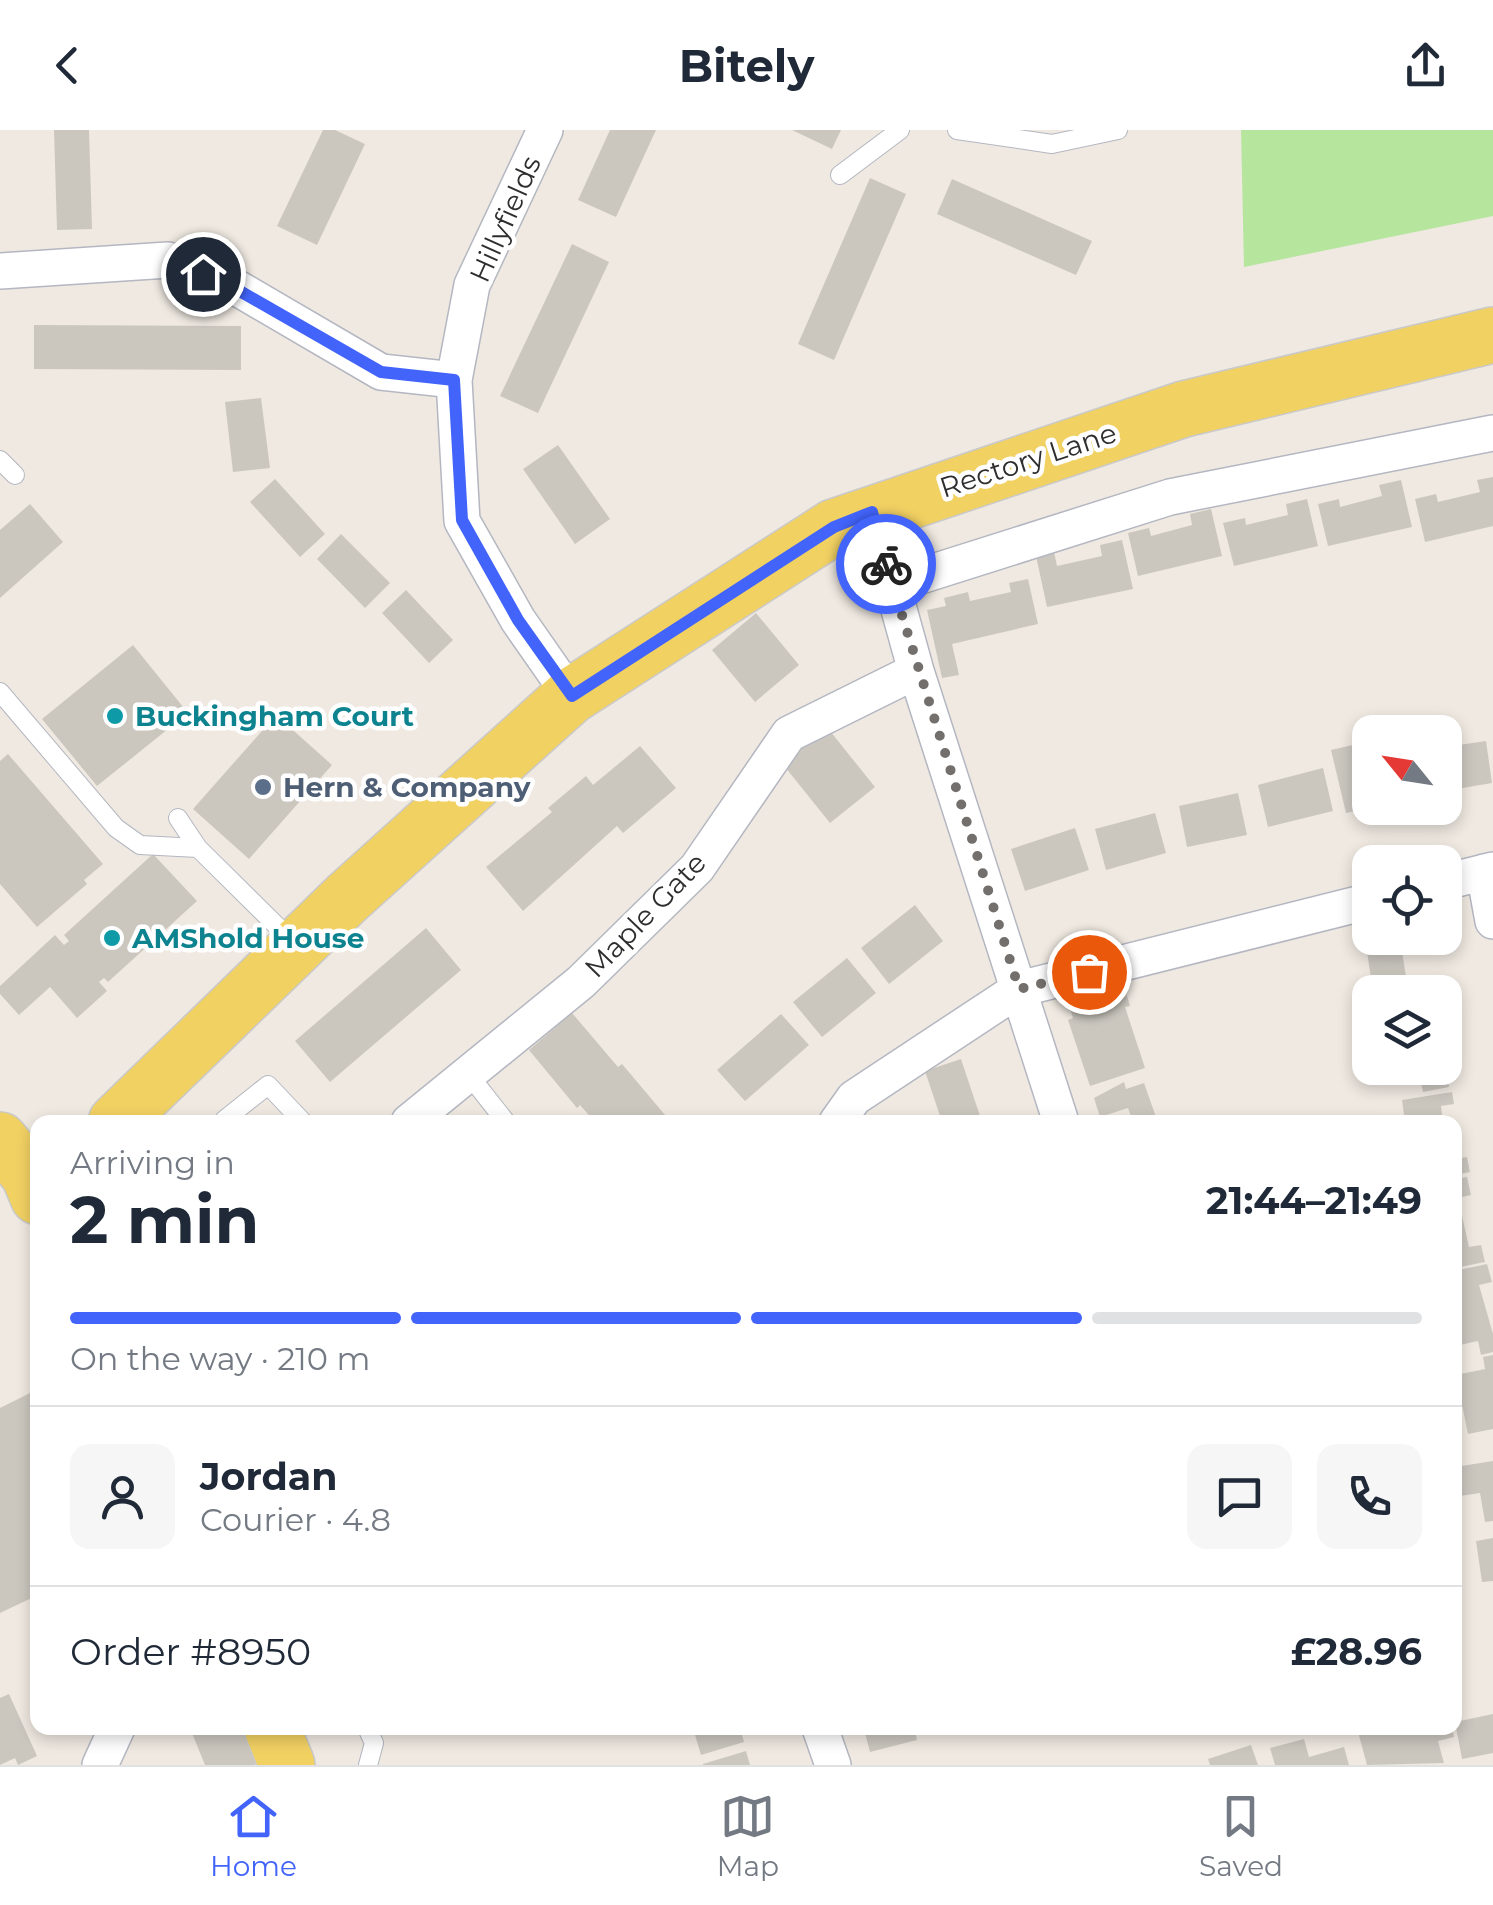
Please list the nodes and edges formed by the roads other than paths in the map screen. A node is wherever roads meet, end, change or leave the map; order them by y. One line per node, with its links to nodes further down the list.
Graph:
1 (545, 130): 8 (street, Hillyfields)
2 (900, 130): 5 (lane)
3 (957, 130): 4 (lane)
4 (1118, 130)
5 (840, 175)
6 (0, 271): 8 (street)
7 (1493, 335): 12 (main road, Rectory Lane)
8 (454, 380): 16 (street, Hillyfields)
9 (1493, 433): 13 (street)
10 (0, 460): 11 (lane)
11 (15, 475)
12 (872, 512): 13 (street); 16 (main road, Rectory Lane)
13 (892, 585): 14 (street)
14 (916, 671): 24 (street); 25 (street, Maple Gate)
15 (0, 692): 18 (lane)
16 (572, 696): 23 (main road, Rectory Lane)
17 (178, 818): 18 (lane)
18 (198, 848): 23 (lane)
19 (1489, 871): 20 (street); 22 (street)
20 (1462, 878)
21 (1352, 906): 24 (street)
22 (1493, 921)
23 (298, 947): 26 (main road, Rectory Lane)
24 (1019, 989): 31 (street); 32 (street)
25 (469, 1074): 29 (street, Maple Gate); 30 (lane)
26 (123, 1115)
27 (230, 1115): 28 (lane)
28 (296, 1115)
29 (418, 1115)
30 (501, 1115)
31 (842, 1115)
32 (1059, 1115)
33 (114, 1735): 37 (street)
34 (275, 1735): 38 (main road)
35 (371, 1735): 39 (lane)
36 (822, 1735): 40 (street)
37 (100, 1765)
38 (287, 1765)
39 (368, 1765)
40 (833, 1765)

